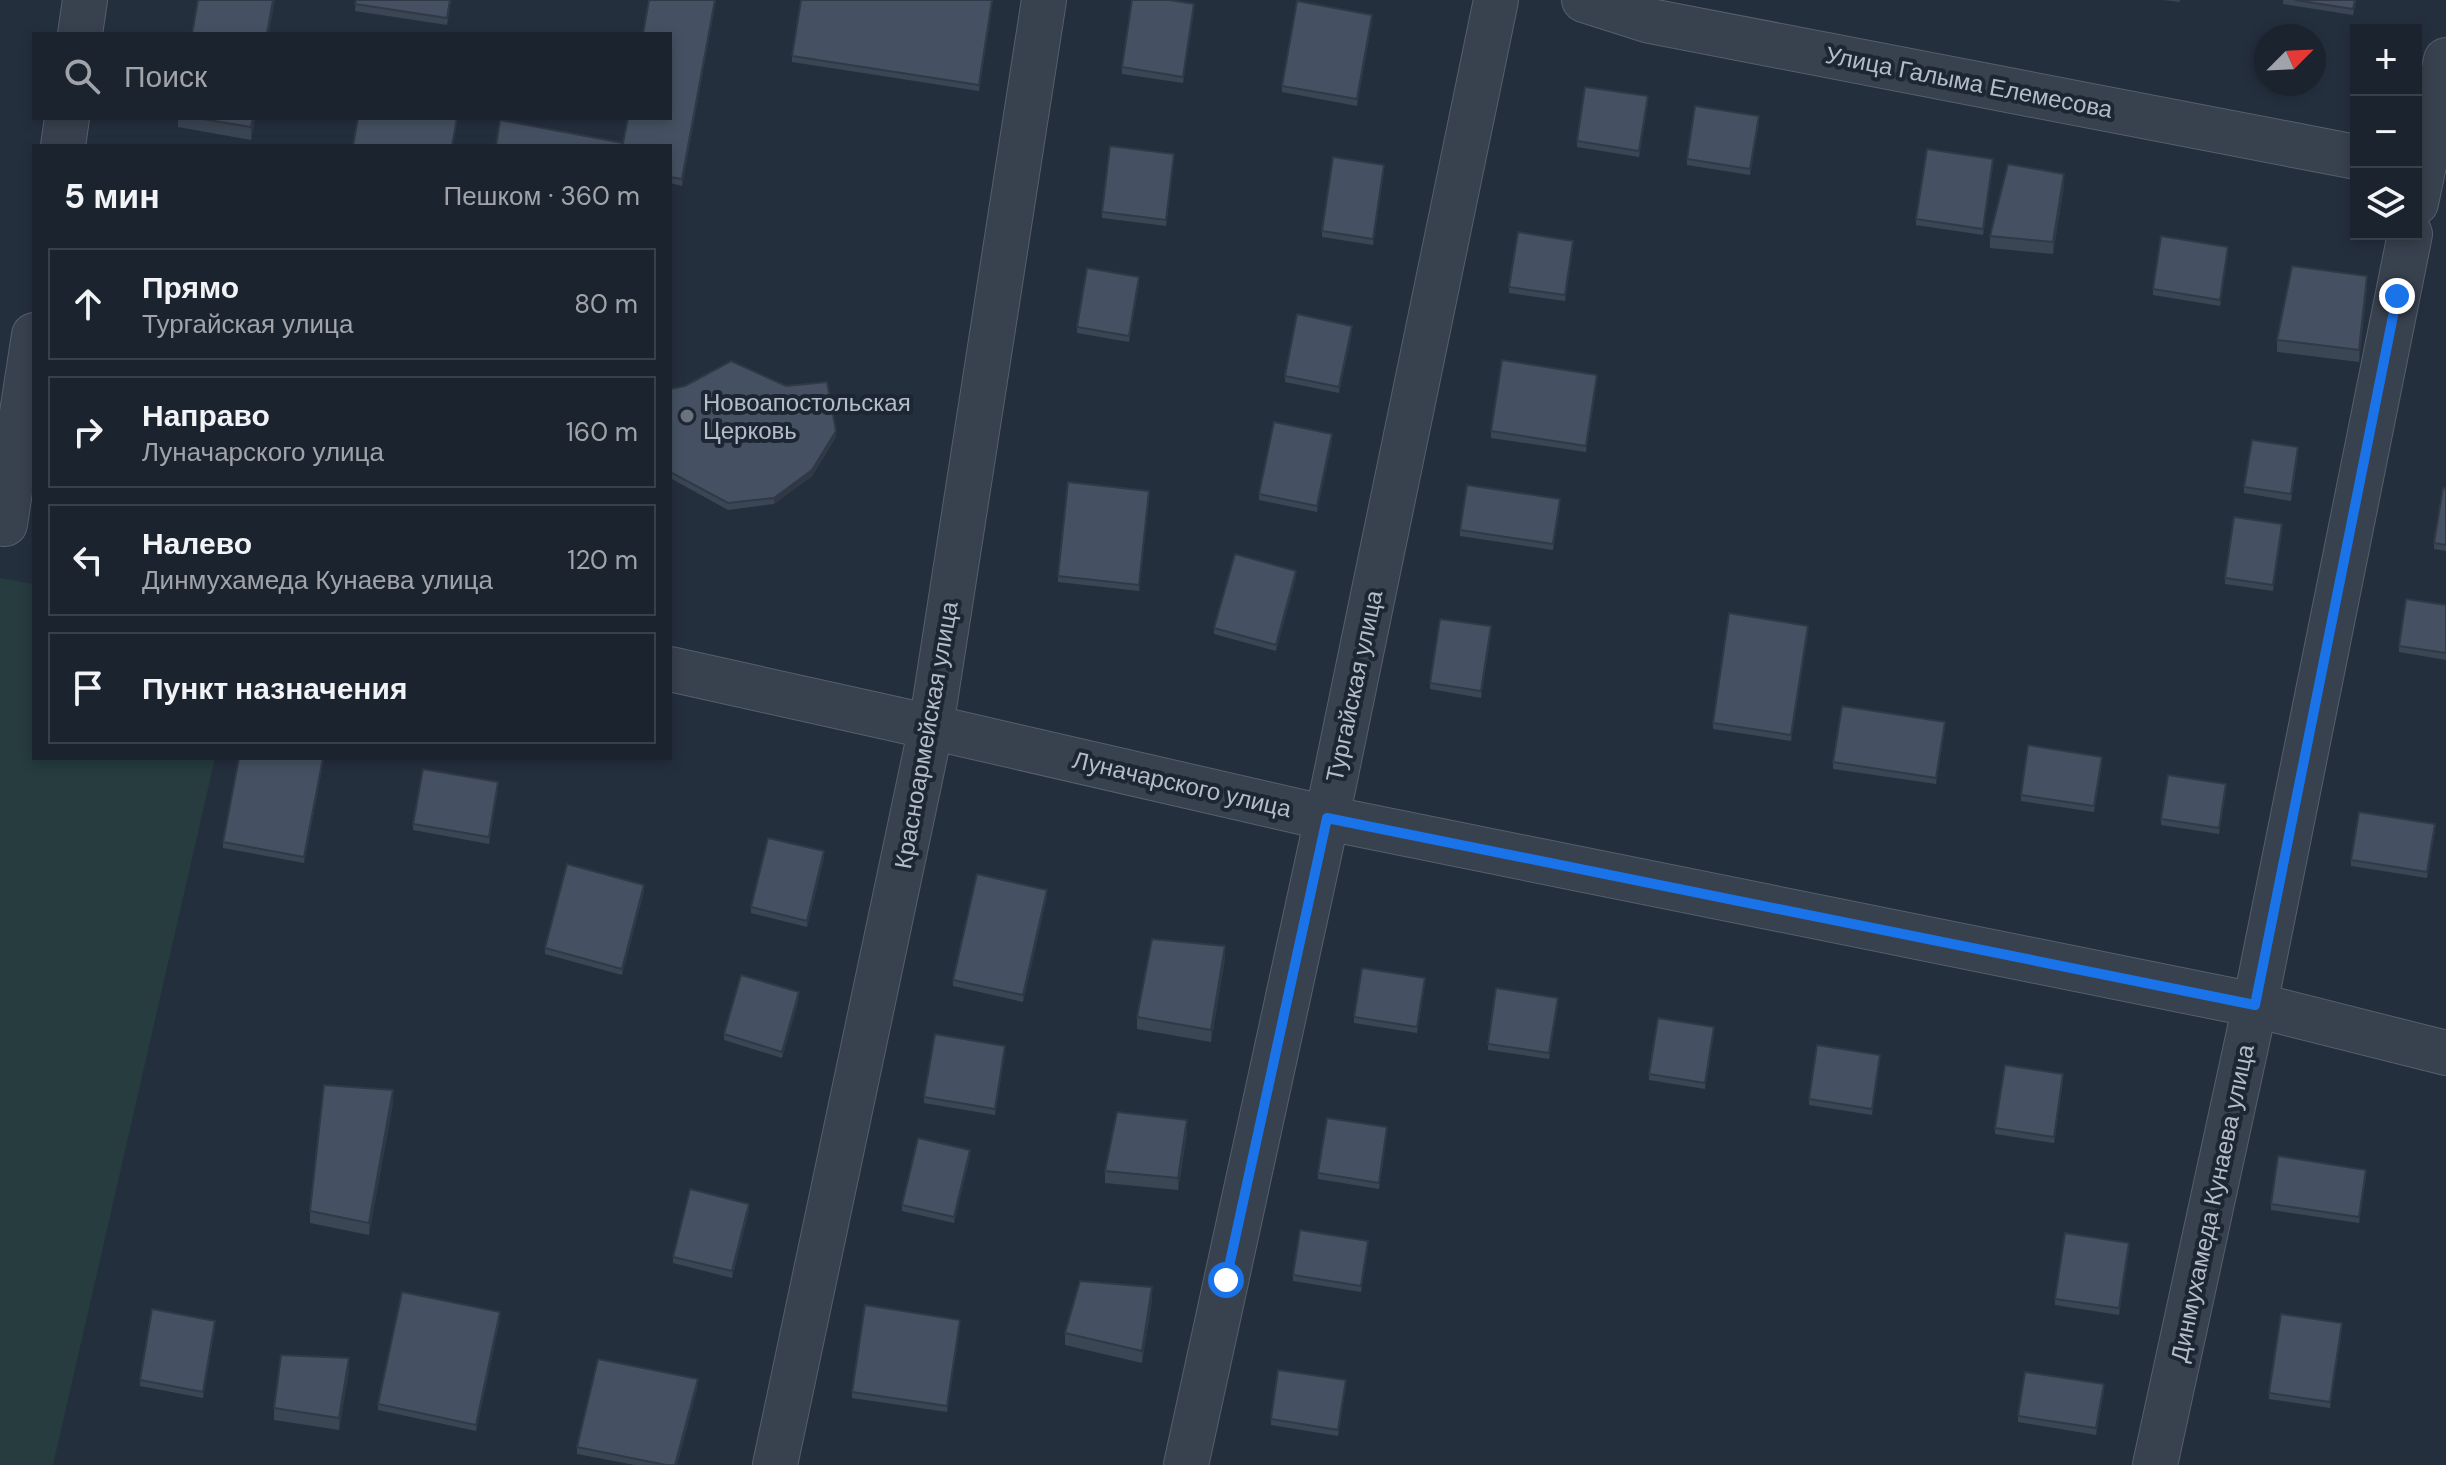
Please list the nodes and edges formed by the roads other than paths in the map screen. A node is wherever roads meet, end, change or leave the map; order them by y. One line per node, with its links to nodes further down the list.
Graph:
1 (85, 0): 5 (street)
2 (1044, 0): 15 (street, Красноармейская улица)
3 (1496, 0): 16 (street, Тургайская улица)
4 (1584, 0): 9 (street, Улица Галыма Елемесова)
5 (80, 32)
6 (2446, 60): 10 (street)
7 (67, 120): 8 (street)
8 (63, 144)
9 (2350, 156)
10 (2425, 178)
11 (2409, 240): 17 (street, Динмухамеда Кунаева улица)
12 (32, 353): 13 (street)
13 (13, 525)
14 (672, 669): 15 (street, Луначарского улица)
15 (931, 727): 16 (street, Луначарского улица); 19 (street, Красноармейская улица)
16 (1327, 818): 17 (street, Луначарского улица); 20 (street, Тургайская улица)
17 (2255, 1005): 18 (street, Луначарского улица); 21 (street, Динмухамеда Кунаева улица)
18 (2446, 1053)
19 (775, 1465)
20 (1186, 1465)
21 (2155, 1465)

